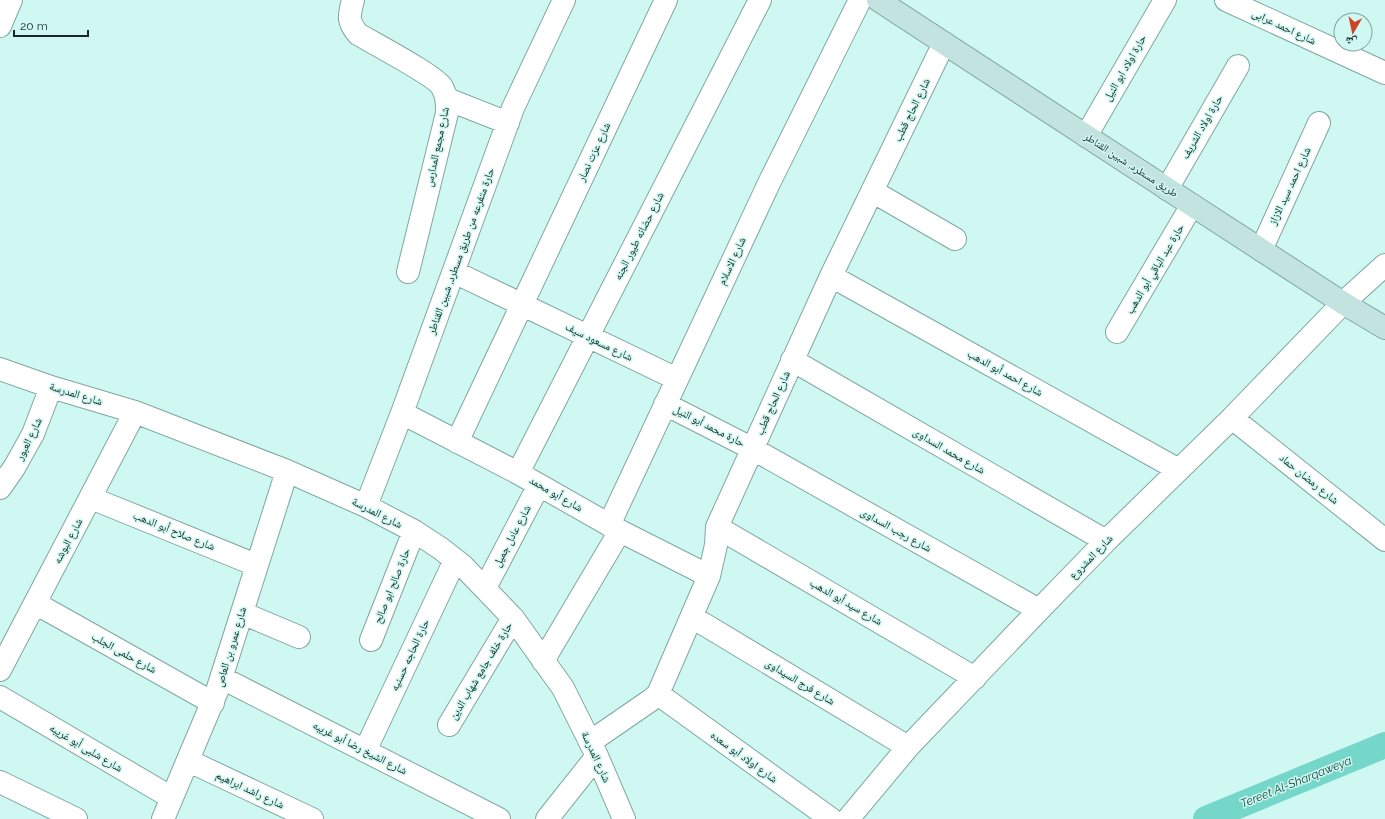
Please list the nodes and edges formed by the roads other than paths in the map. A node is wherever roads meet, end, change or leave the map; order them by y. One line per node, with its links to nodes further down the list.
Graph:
1 (10, 0): 10 (street)
2 (353, 0): 14 (street, شارع مجمع المدارس)
3 (564, 0): 15 (street, حارة متفرعه من طريق مسطرد, شبين القناطر)
4 (666, 0): 28 (street, شارع عزت نصار)
5 (760, 0): 31 (street, شارع حضانه طيور الجنه)
6 (860, 0): 34 (street, شارع الاسلام)
7 (878, 0): 11 (main road, طريق مسطرد, شبين القناطر)
8 (1164, 0): 17 (street, حارة اولاد ابو النيل)
9 (1226, 0): 13 (street, شارع احمد عرابى)
10 (0, 26)
11 (944, 43): 17 (main road, طريق مسطرد, شبين القناطر); 19 (street, شارع الحاج قطب)
12 (1238, 66): 18 (street, حارة اولاد الشريف)
13 (1385, 73)
14 (447, 99): 15 (street); 24 (street, شارع مجمع المدارس)
15 (508, 123): 25 (street, حارة متفرعه من طريق مسطرد, شبين القناطر)
16 (1319, 123): 22 (street, شارع احمد سيد الازاز)
17 (1086, 136): 18 (main road, طريق مسطرد, شبين القناطر)
18 (1167, 189): 20 (main road, طريق مسطرد, شبين القناطر)
19 (872, 191): 21 (street); 26 (street, شارع الحاج قطب)
20 (1192, 205): 22 (main road, طريق مسطرد, شبين القناطر); 30 (street, حارة عبد الباقي أبو الدهب)
21 (955, 239)
22 (1261, 250): 27 (main road, طريق مسطرد, شبين القناطر)
23 (1385, 265): 27 (street, شارع المشروع)
24 (408, 272)
25 (454, 272): 28 (street, شارع مسعود سيف); 38 (street, حارة متفرعه من طريق مسطرد, شبين القناطر)
26 (831, 276): 32 (street, شارع الحاج قطب); 42 (street, شارع احمد أبو الدهب)
27 (1343, 303): 29 (main road, طريق مسطرد, شبين القناطر); 39 (street, شارع المشروع)
28 (522, 305): 31 (street, شارع مسعود سيف); 40 (street)
29 (1385, 328)
30 (1117, 332)
31 (588, 336): 34 (street, شارع مسعود سيف); 44 (street, شارع حضانه طيور الجنه)
32 (792, 360): 41 (street, شارع الحاج قطب); 53 (street, شارع محمد السداوى)
33 (0, 369): 35 (street, شارع المدرسة)
34 (677, 379): 36 (street, شارع الاسلام)
35 (51, 387): 37 (street, شارع المدرسة); 46 (street, شارع العبور)
36 (665, 404): 41 (street, حارة محمد أبو النيل); 50 (street, شارع الاسلام)
37 (135, 412): 43 (street, شارع المدرسة); 47 (street, شارع البوشه)
38 (402, 413): 40 (street, شارع أبو محمد); 48 (street, حارة متفرعه من طريق مسطرد, شبين القناطر)
39 (1232, 418): 42 (street, شارع المشروع); 52 (street, شارع رمضان حماد)
40 (457, 442): 44 (street, شارع أبو محمد)
41 (753, 449): 49 (street, شارع الحاج قطب); 59 (street, شارع رجب السداوى)
42 (1179, 470): 53 (street, شارع المشروع)
43 (287, 471): 48 (street, شارع المدرسة); 55 (street, شارع عمرو بن العاص)
44 (518, 473): 45 (street, شارع أبو محمد)
45 (539, 485): 50 (street, شارع أبو محمد); 57 (street, شارع عادل جميل)
46 (0, 488)
47 (91, 498): 55 (street, شارع صلاح أبو الدهب); 58 (street, شارع البوشه)
48 (366, 506): 51 (street, شارع المدرسة)
49 (717, 527): 56 (street, شارع الحاج قطب); 68 (street, شارع سيد أبو الدهب)
50 (614, 528): 56 (street, شارع أبو محمد); 65 (street, شارع الاسلام)
51 (414, 532): 54 (street, شارع المدرسة); 64 (street, حارة صالح ابو صالح)
52 (1385, 540)
53 (1106, 541): 59 (street, شارع المشروع)
54 (455, 560): 57 (street, شارع المدرسة); 75 (street, حارة الحاجه حسنيه)
55 (256, 565): 60 (street, شارع عمرو بن العاص)
56 (709, 576): 61 (street, شارع الحاج قطب)
57 (485, 588): 62 (street, شارع المدرسة)
58 (35, 603): 66 (street, شارع البوشه); 71 (street, شارع حلمى الجلب)
59 (1039, 610): 68 (street, شارع المشروع)
60 (242, 613): 63 (street); 67 (street, شارع عمرو بن العاص)
61 (692, 617): 69 (street, شارع الحاج قطب); 73 (street, شارع فرج السيداوى)
62 (513, 618): 65 (street, شارع المدرسة); 72 (street, حارة خلف جامع شهاب الدين)
63 (299, 637)
64 (371, 640)
65 (543, 661): 74 (street, شارع المدرسة)
66 (0, 670)
67 (222, 678): 71 (street, شارع عمرو بن العاص); 75 (street, شارع الشيخ رضا أبو غريبه)
68 (975, 678): 73 (street, شارع المشروع)
69 (658, 694): 74 (street, شارع الحاج قطب); 85 (street, شارع اولاد أبو سعده)
70 (0, 697): 78 (street, شارع شلبى أبو غريبه)
71 (213, 703): 76 (street, شارع عمرو بن العاص)
72 (449, 725)
73 (908, 747): 86 (street, شارع المشروع)
74 (593, 749): 83 (street, شارع الحاج قطب); 84 (street, شارع المدرسة)
75 (365, 751): 82 (street, شارع الشيخ رضا أبو غريبه)
76 (188, 760): 78 (street, شارع عمرو بن العاص); 81 (street, شارع راشد ابراهيم)
77 (0, 782): 79 (street)
78 (172, 798): 80 (street, شارع عمرو بن العاص)
79 (76, 819)
80 (163, 819)
81 (312, 819)
82 (499, 819)
83 (547, 819)
84 (623, 819)
85 (831, 819)
86 (848, 819)

